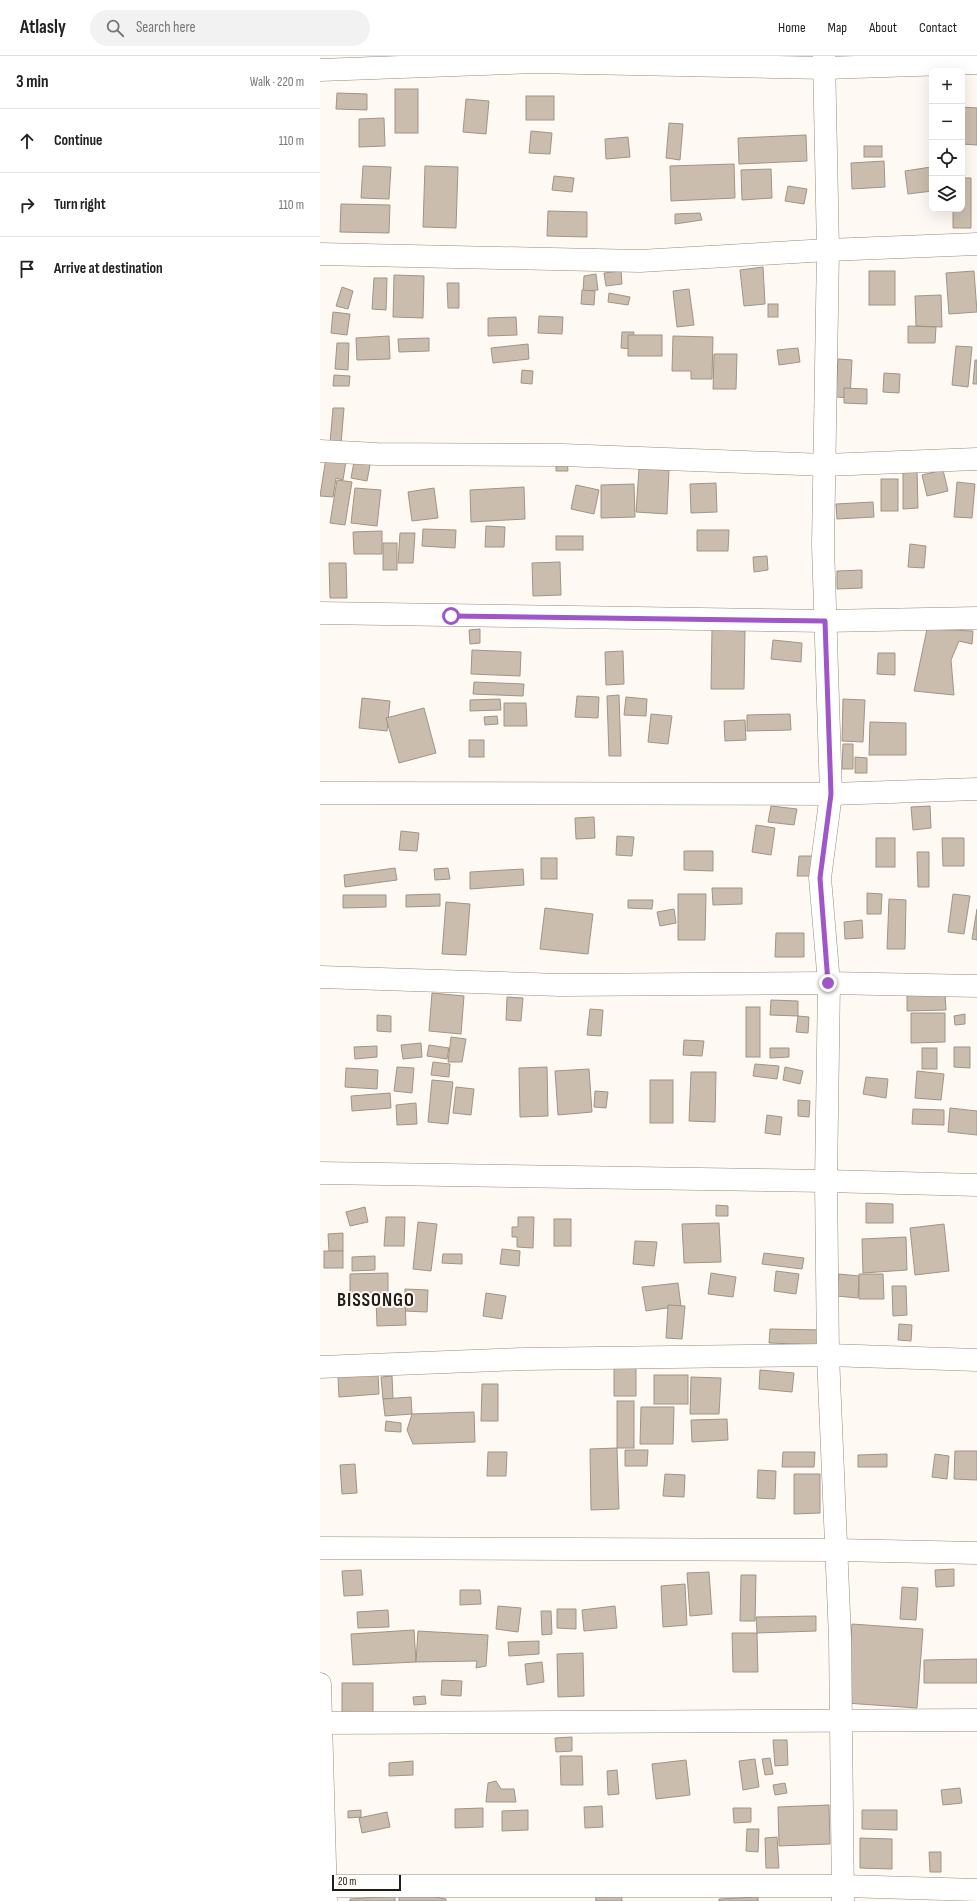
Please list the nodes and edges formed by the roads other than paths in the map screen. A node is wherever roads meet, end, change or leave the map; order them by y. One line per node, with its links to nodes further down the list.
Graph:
1 (825, 62): 2 (street); 3 (street); 5 (street)
2 (977, 63)
3 (320, 70)
4 (977, 244): 5 (street)
5 (828, 250): 6 (street); 9 (street)
6 (320, 254)
7 (320, 451): 9 (street)
8 (977, 459): 9 (street)
9 (825, 464): 12 (street)
10 (320, 614): 12 (street)
11 (977, 618): 12 (street)
12 (825, 621): 15 (street)
13 (977, 789): 15 (street)
14 (320, 793): 15 (street)
15 (831, 794): 17 (street)
16 (320, 977): 17 (street)
17 (828, 983): 18 (street); 20 (street)
18 (977, 986)
19 (320, 1173): 20 (street)
20 (826, 1181): 21 (street); 22 (street)
21 (977, 1185)
22 (828, 1355): 23 (street); 24 (street); 26 (street)
23 (977, 1360)
24 (320, 1366)
25 (320, 1548): 26 (street)
26 (837, 1550): 27 (street); 29 (street)
27 (977, 1553)
28 (320, 1684): 31 (street)
29 (840, 1720): 30 (street); 31 (street); 34 (street)
30 (977, 1720)
31 (321, 1723): 33 (street)
32 (977, 1890): 34 (street)
33 (324, 1891): 34 (street)
34 (843, 1894)

